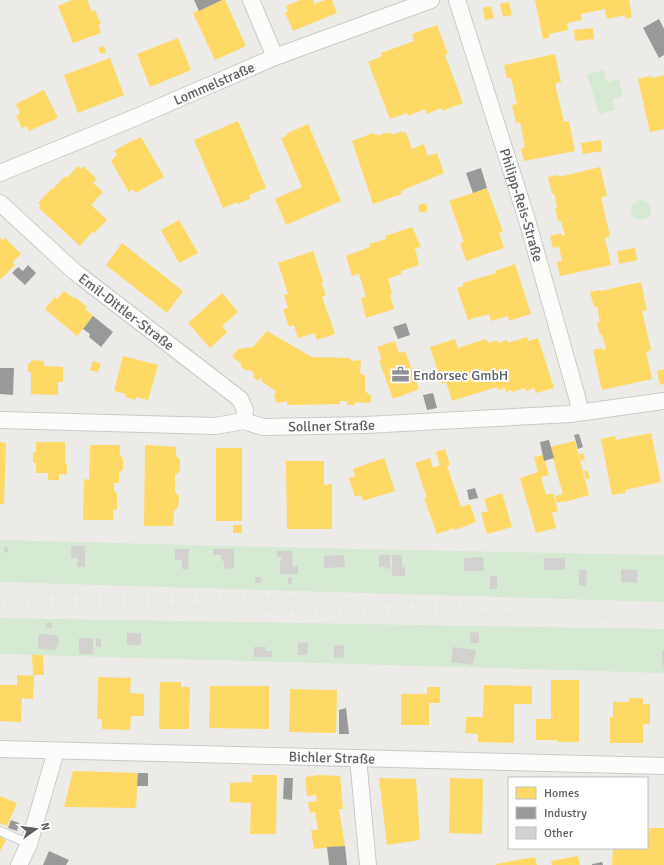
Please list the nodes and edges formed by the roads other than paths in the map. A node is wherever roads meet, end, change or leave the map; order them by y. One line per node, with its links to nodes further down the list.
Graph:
1 (251, 0): 4 (street)
2 (431, 0): 4 (street, Lommelstraße)
3 (457, 0): 8 (street, Philipp-Reis-Straße)
4 (275, 57): 5 (street, Lommelstraße)
5 (0, 173)
6 (0, 203): 10 (street, Emil-Dittler-Straße)
7 (664, 401): 8 (street, Sollner Straße)
8 (580, 412): 10 (street, Sollner Straße)
9 (0, 420): 10 (street, Sollner Straße)
10 (244, 421)
11 (0, 749): 12 (street, Bichler Straße)
12 (56, 751): 13 (street, Bichler Straße); 16 (street)
13 (358, 758): 14 (street, Bichler Straße); 18 (street)
14 (664, 766)
15 (0, 831): 16 (lane)
16 (29, 844): 17 (street)
17 (19, 865)
18 (368, 865)

